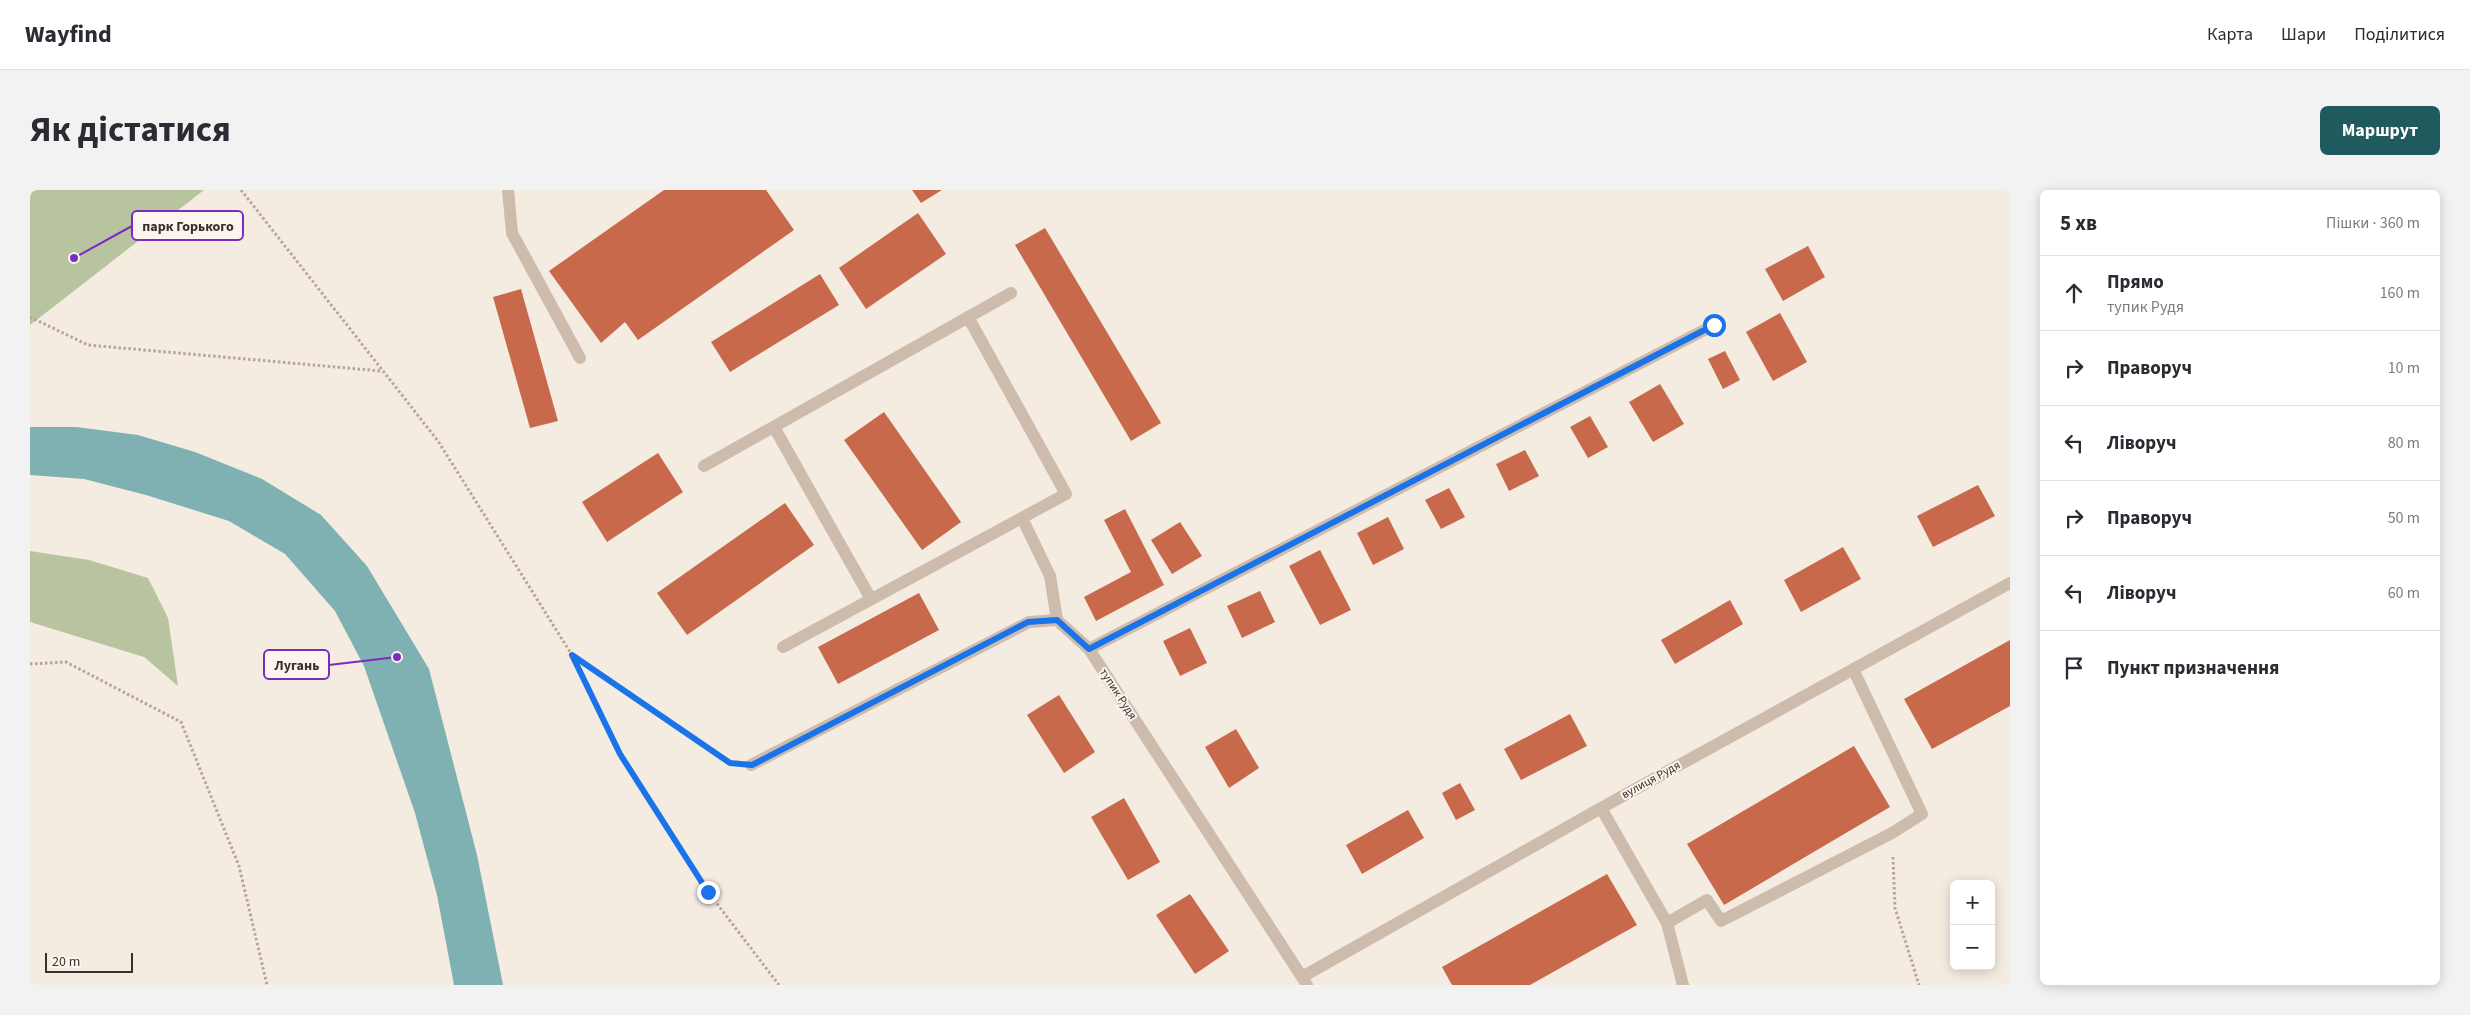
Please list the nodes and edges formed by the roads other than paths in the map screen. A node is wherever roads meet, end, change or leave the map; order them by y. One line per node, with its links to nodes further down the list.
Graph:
1 (508, 190): 5 (street)
2 (1011, 293): 3 (street)
3 (968, 317): 6 (street); 8 (street)
4 (1714, 325): 13 (street)
5 (580, 358)
6 (774, 427): 7 (street); 10 (street)
7 (704, 466)
8 (1022, 518): 10 (street); 11 (street)
9 (2010, 583): 14 (street, вулиця Рудя)
10 (871, 599): 12 (street)
11 (1057, 620): 13 (street, тупик Рудя); 15 (street)
12 (783, 647)
13 (1089, 649): 18 (street, тупик Рудя)
14 (1853, 669): 16 (street, вулиця Рудя); 17 (street)
15 (752, 765)
16 (1601, 808): 17 (street); 18 (street, вулиця Рудя)
17 (1667, 924): 19 (street)
18 (1304, 981)
19 (1683, 985)

